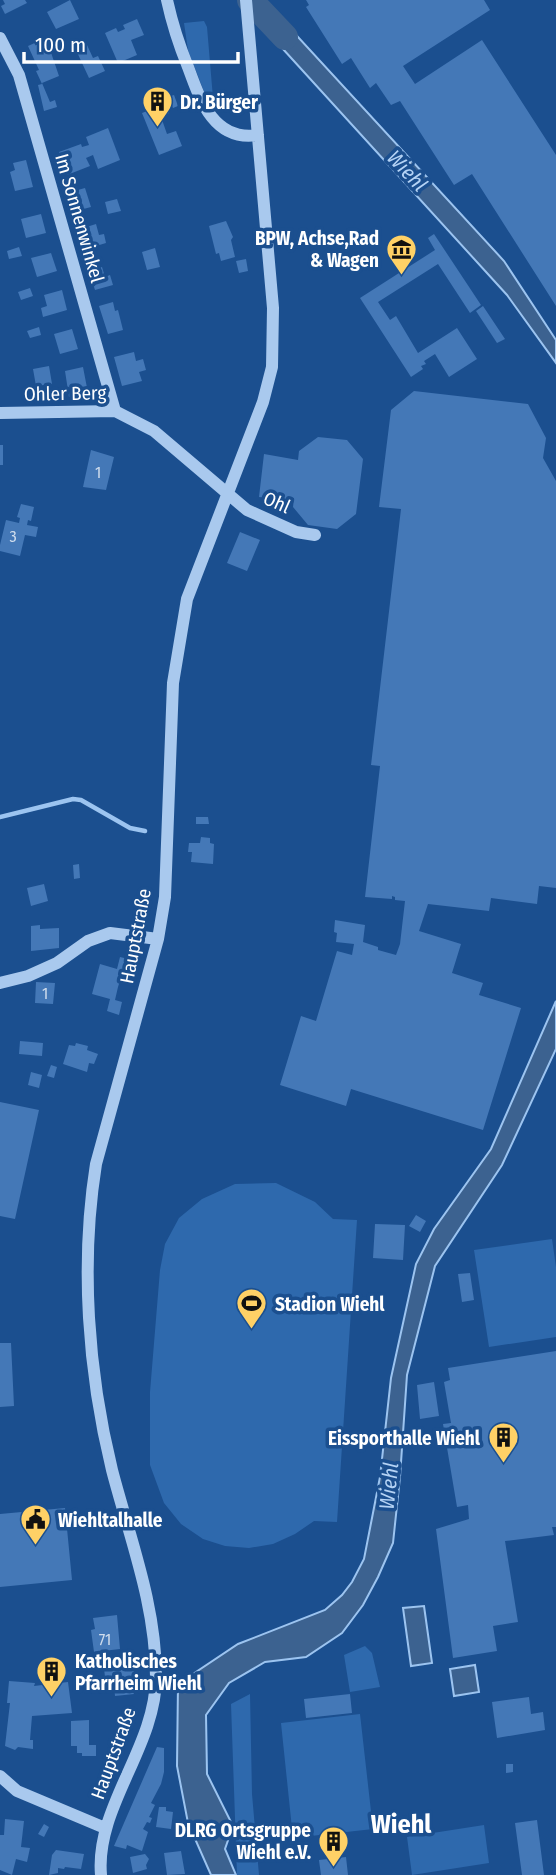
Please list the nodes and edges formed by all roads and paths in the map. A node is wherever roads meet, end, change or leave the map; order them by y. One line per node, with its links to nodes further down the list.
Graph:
1 (167, 0): 4 (street)
2 (246, 0): 4 (street, Hauptstraße)
3 (0, 37): 5 (street, Im Sonnenwinkel)
4 (258, 135): 7 (street, Hauptstraße)
5 (115, 411): 6 (street, Ohler Berg); 7 (street, Ohler Berg)
6 (0, 413)
7 (228, 494): 8 (street, Ohl); 9 (street, Hauptstraße)
8 (315, 535)
9 (158, 939): 10 (street); 12 (street, Hauptstraße)
10 (0, 983)
11 (0, 1776): 12 (street)
12 (105, 1828): 13 (street, Hauptstraße)
13 (101, 1875)

